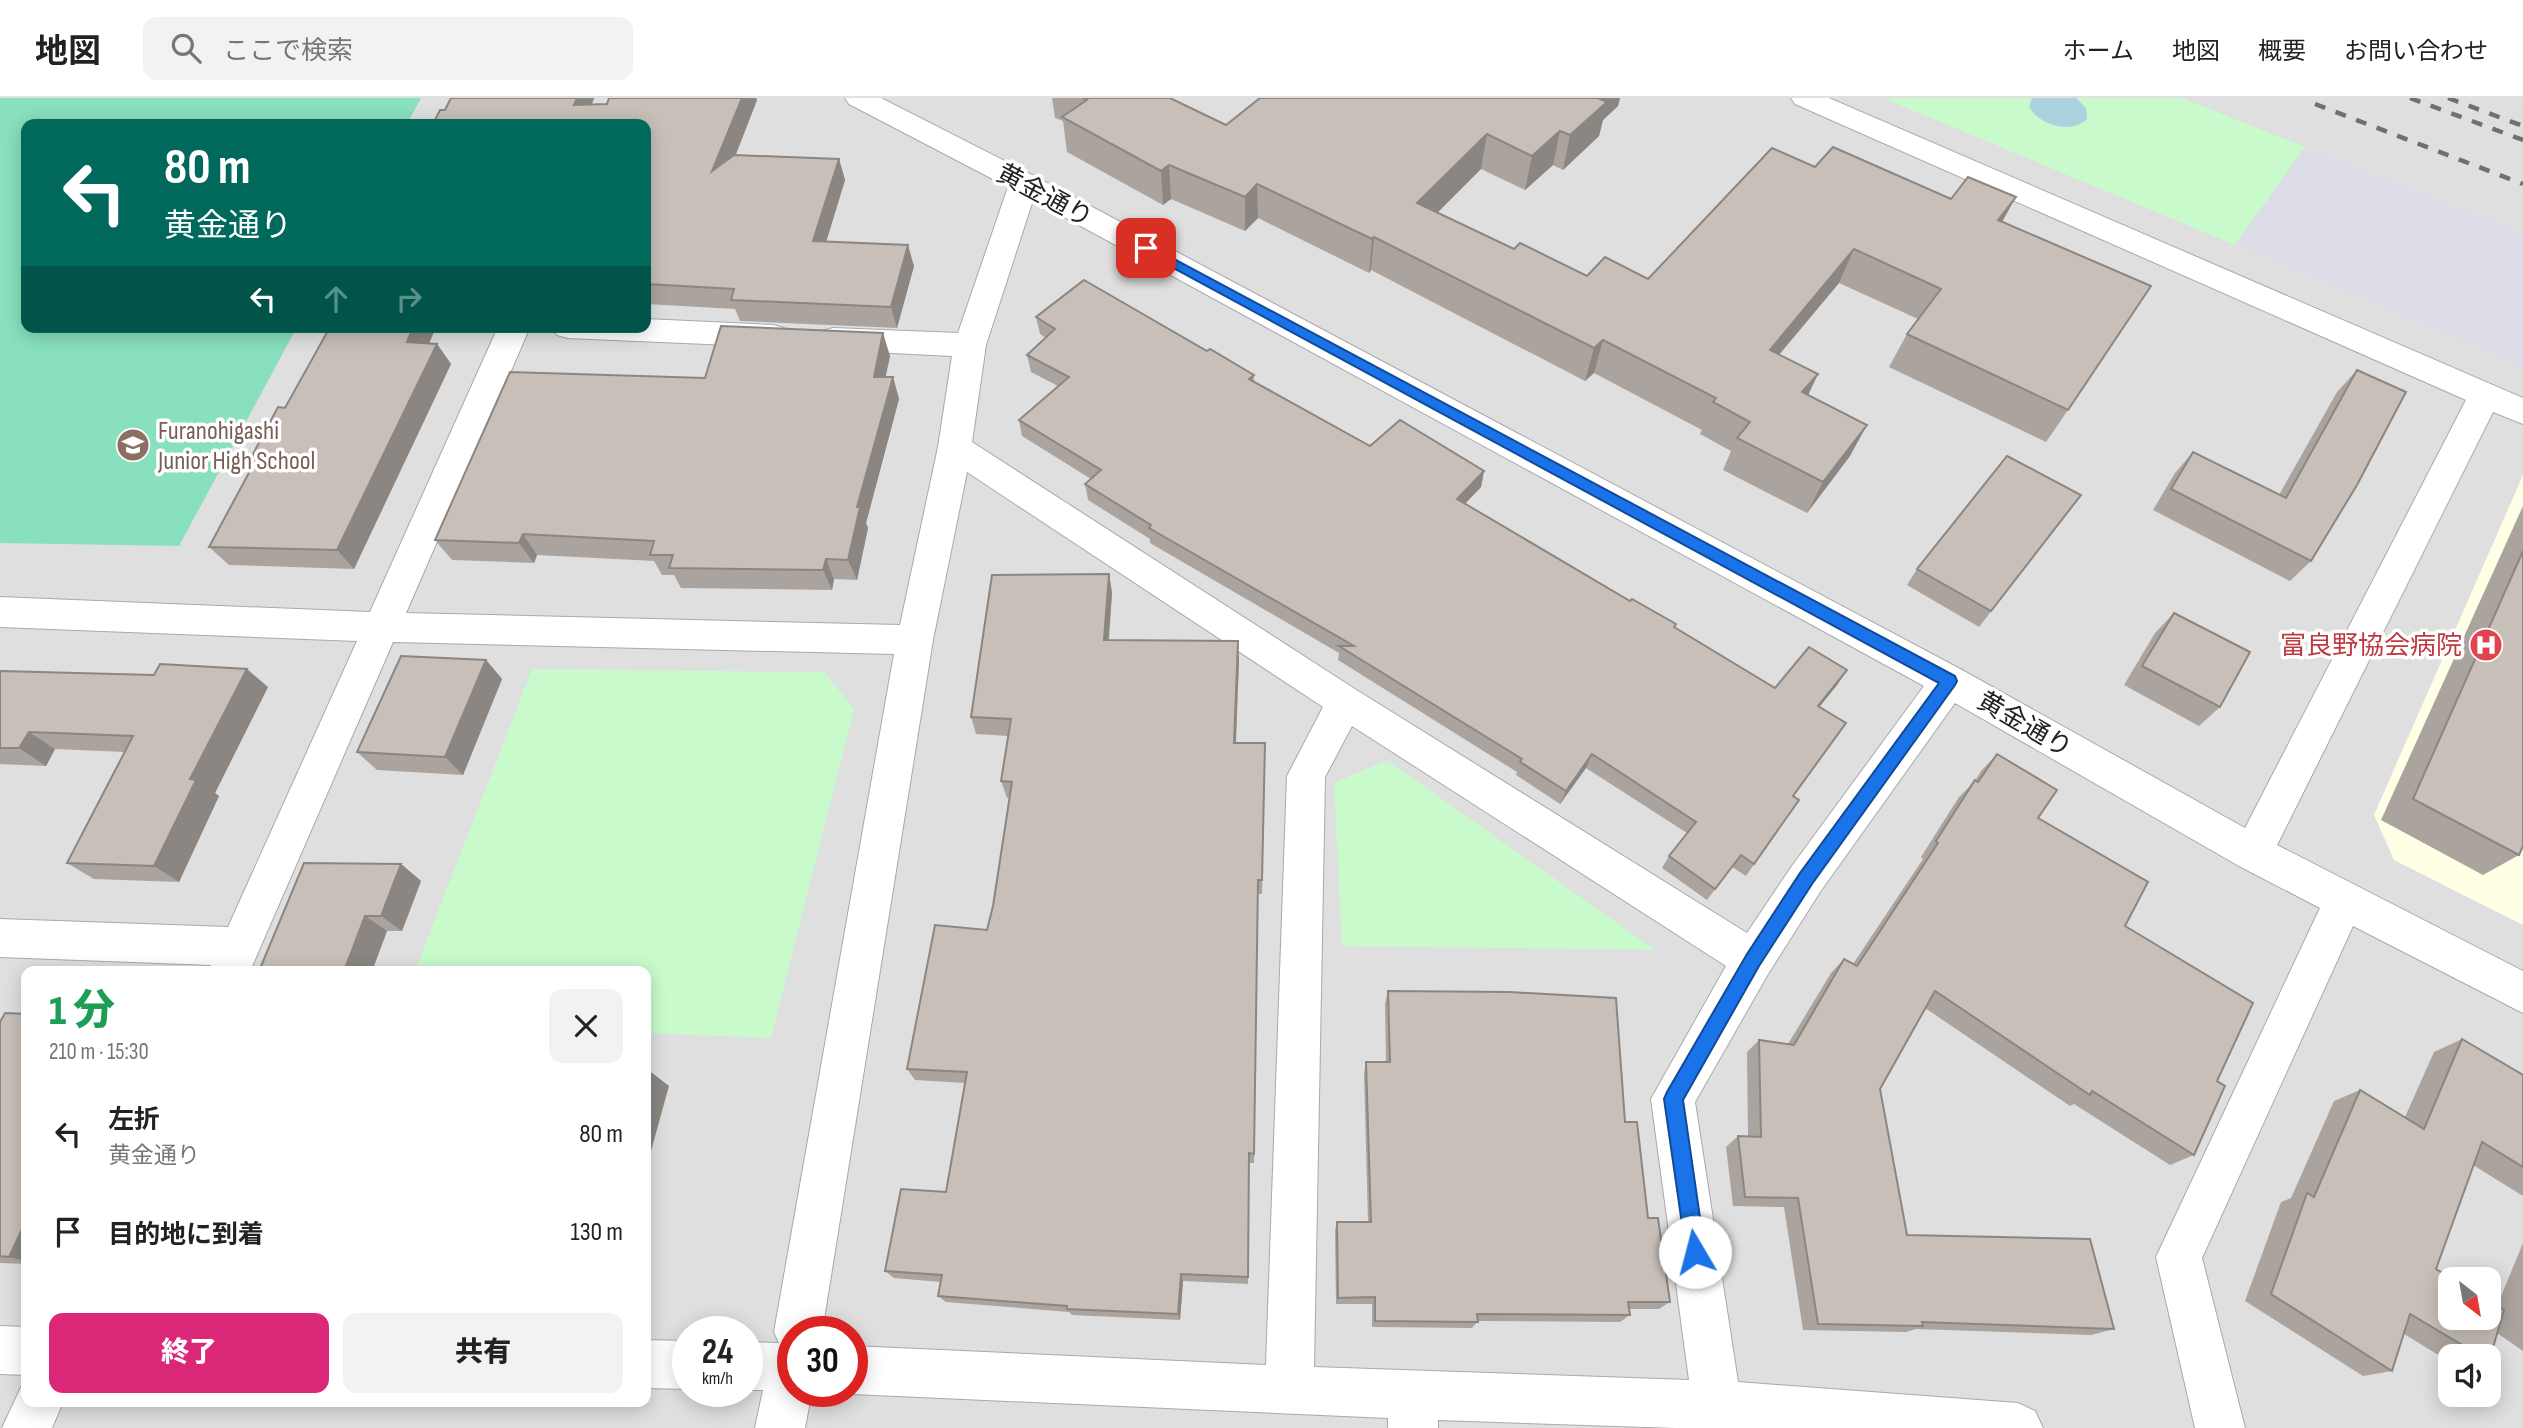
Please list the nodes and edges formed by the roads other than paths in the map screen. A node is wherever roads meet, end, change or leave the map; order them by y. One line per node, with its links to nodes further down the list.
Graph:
1 (859, 98): 3 (street, 黄金通り)
2 (1805, 98): 7 (street)
3 (1024, 183): 6 (street); 13 (street, 黄金通り)
4 (651, 331): 6 (street)
5 (511, 333): 11 (street)
6 (970, 345): 9 (street)
7 (2485, 395): 8 (street); 15 (street)
8 (2523, 412)
9 (955, 447): 12 (street); 14 (street)
10 (0, 612): 11 (street)
11 (380, 627): 12 (street); 18 (street)
12 (915, 640): 21 (street)
13 (1949, 681): 15 (street, 黄金通り); 19 (street)
14 (1345, 702): 19 (street); 27 (street)
15 (2253, 853): 16 (street, 黄金通り)
16 (2344, 900): 20 (street, 黄金通り); 35 (street)
17 (0, 938): 18 (street)
18 (235, 959)
19 (1753, 960): 28 (street)
20 (2523, 993)
21 (792, 1316)
22 (0, 1350): 23 (street)
23 (21, 1351)
24 (651, 1364): 25 (street)
25 (672, 1365)
26 (868, 1371): 27 (street)
27 (1289, 1390): 31 (street)
28 (1717, 1405): 31 (street); 34 (street)
29 (37, 1407): 32 (street)
30 (781, 1407): 33 (street)
31 (1413, 1410)
32 (27, 1428)
33 (780, 1428)
34 (2018, 1428)
35 (2220, 1428)

